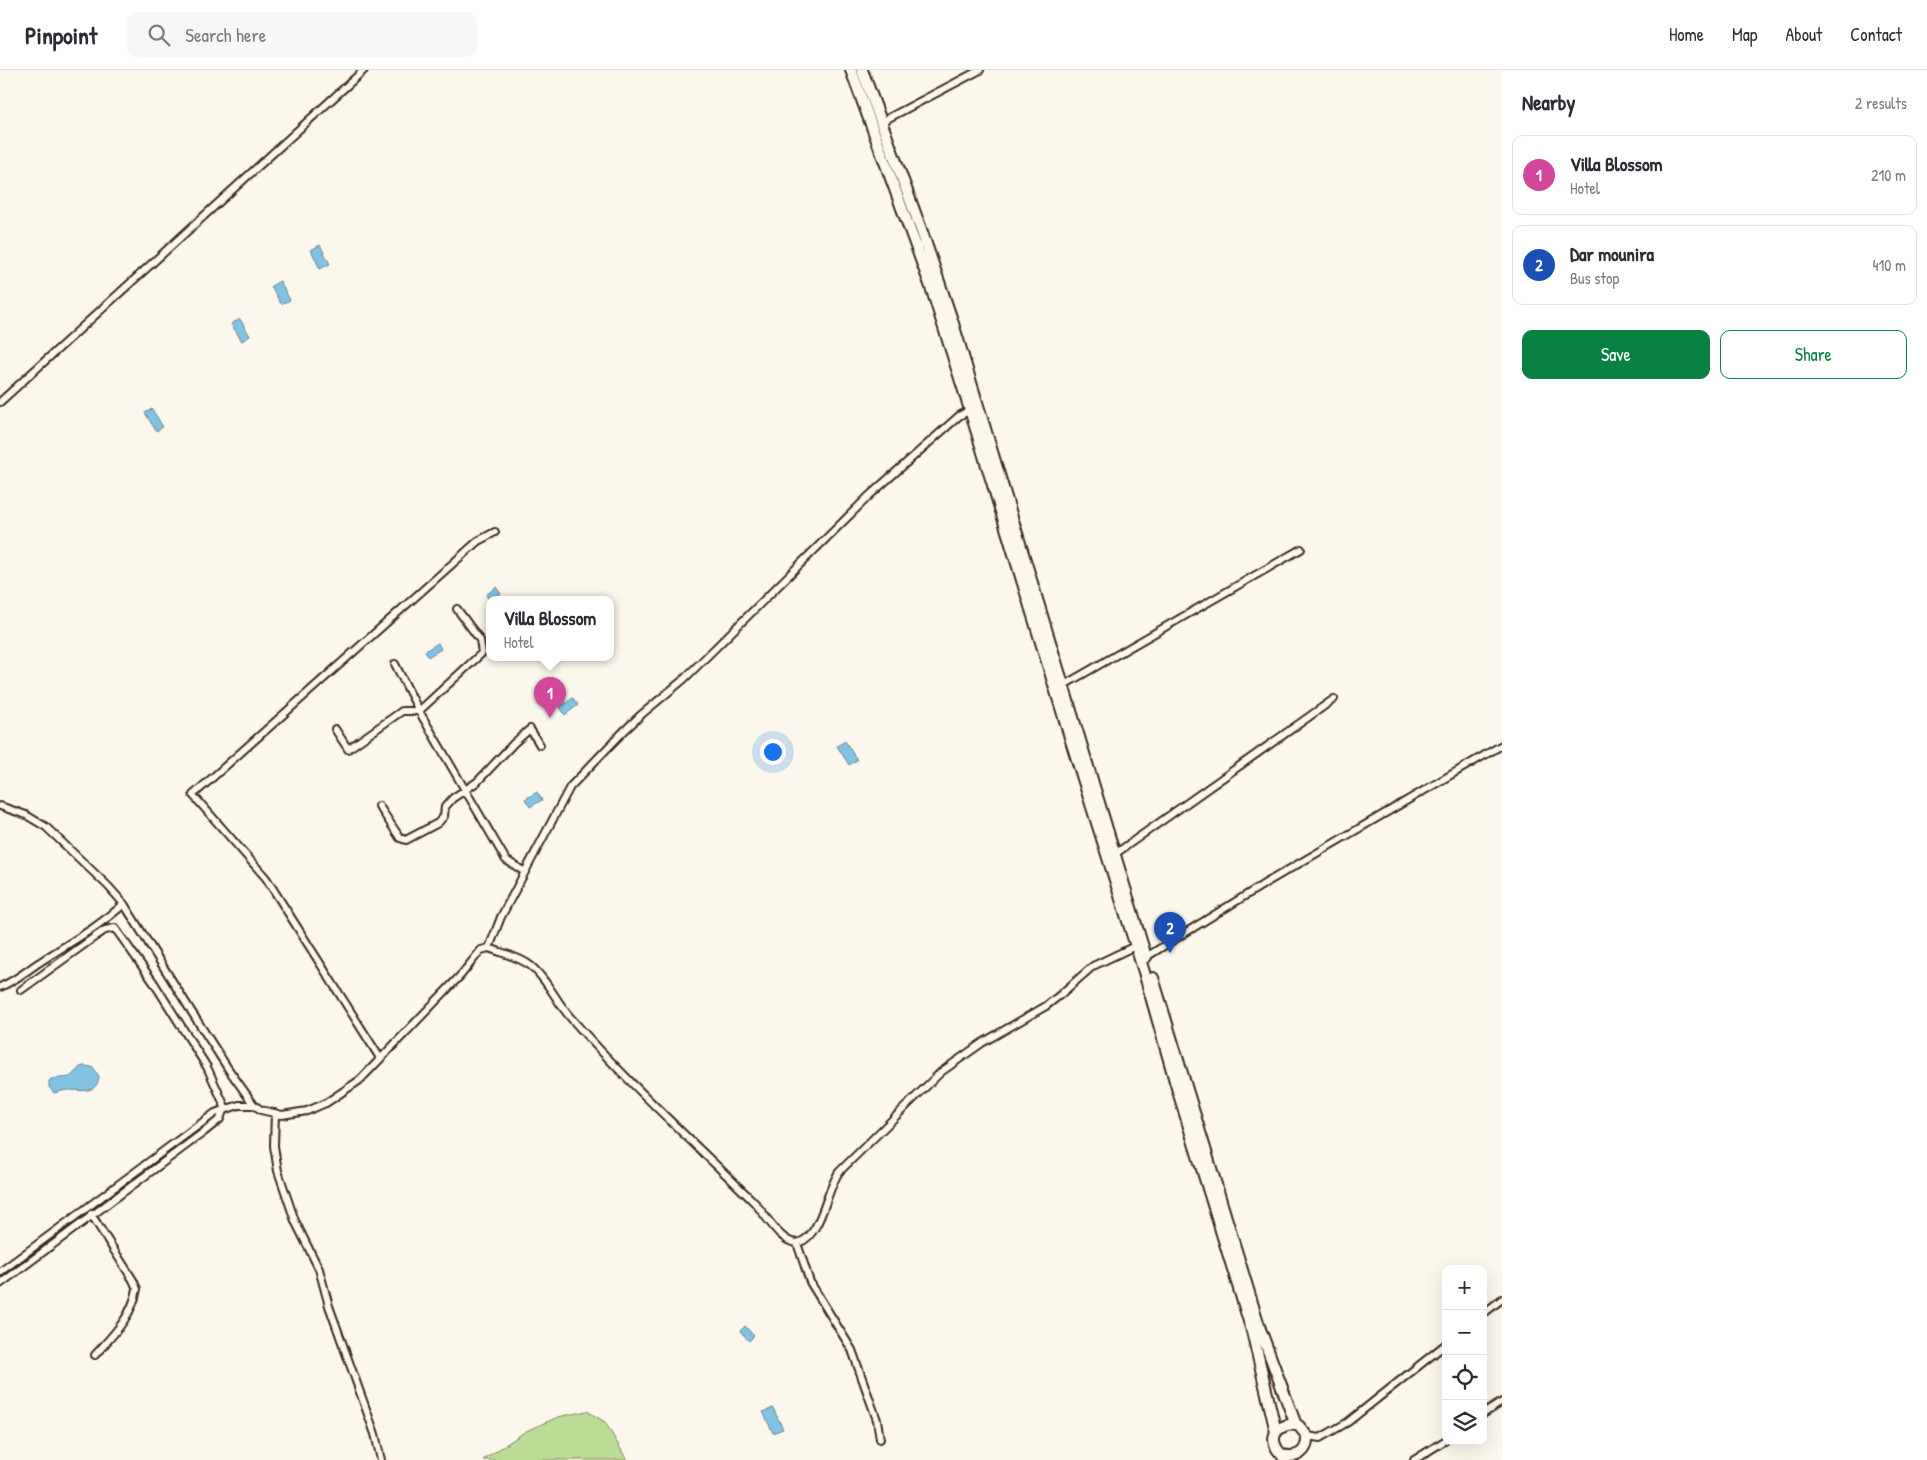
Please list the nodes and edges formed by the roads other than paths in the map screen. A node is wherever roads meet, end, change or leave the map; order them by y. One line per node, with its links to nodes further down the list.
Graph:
1 (364, 70): 6 (street)
2 (851, 70): 7 (highway)
3 (862, 70): 5 (highway)
4 (980, 70): 5 (street)
5 (881, 122): 12 (highway)
6 (0, 402)
7 (970, 410): 22 (street); 24 (highway)
8 (495, 532): 29 (street)
9 (1301, 549): 12 (street)
10 (457, 609): 14 (street)
11 (395, 664): 14 (street)
12 (1064, 685): 21 (highway)
13 (1334, 700): 21 (street)
14 (419, 711): 15 (street); 18 (street)
15 (335, 729)
16 (540, 745): 18 (street)
17 (1502, 745): 26 (street)
18 (466, 791): 20 (street); 22 (street)
19 (0, 806): 23 (street)
20 (379, 806)
21 (1115, 854): 26 (highway)
22 (525, 872): 25 (street)
23 (124, 904): 27 (street); 30 (street)
24 (1135, 946): 35 (street); 45 (highway)
25 (489, 948): 29 (street); 35 (street)
26 (1146, 956): 44 (highway)
27 (0, 987)
28 (21, 990): 31 (street)
29 (380, 1058): 32 (street)
30 (254, 1105): 31 (street); 32 (street)
31 (224, 1110): 33 (street); 34 (street)
32 (275, 1113): 51 (street)
33 (87, 1209): 34 (street); 36 (street)
34 (92, 1215): 37 (street); 41 (street)
35 (797, 1243): 47 (street)
36 (0, 1272)
37 (0, 1284)
38 (1502, 1299): 39 (street)
39 (1487, 1311)
40 (1442, 1347): 46 (street)
41 (94, 1355)
42 (1502, 1402): 43 (street)
43 (1487, 1411)
44 (1296, 1425): 45 (highway); 46 (highway)
45 (1276, 1432): 50 (highway)
46 (1307, 1436): 49 (highway)
47 (880, 1439)
48 (1442, 1442): 52 (street)
49 (1305, 1455): 50 (highway)
50 (1284, 1458)
51 (382, 1460)
52 (1414, 1460)

